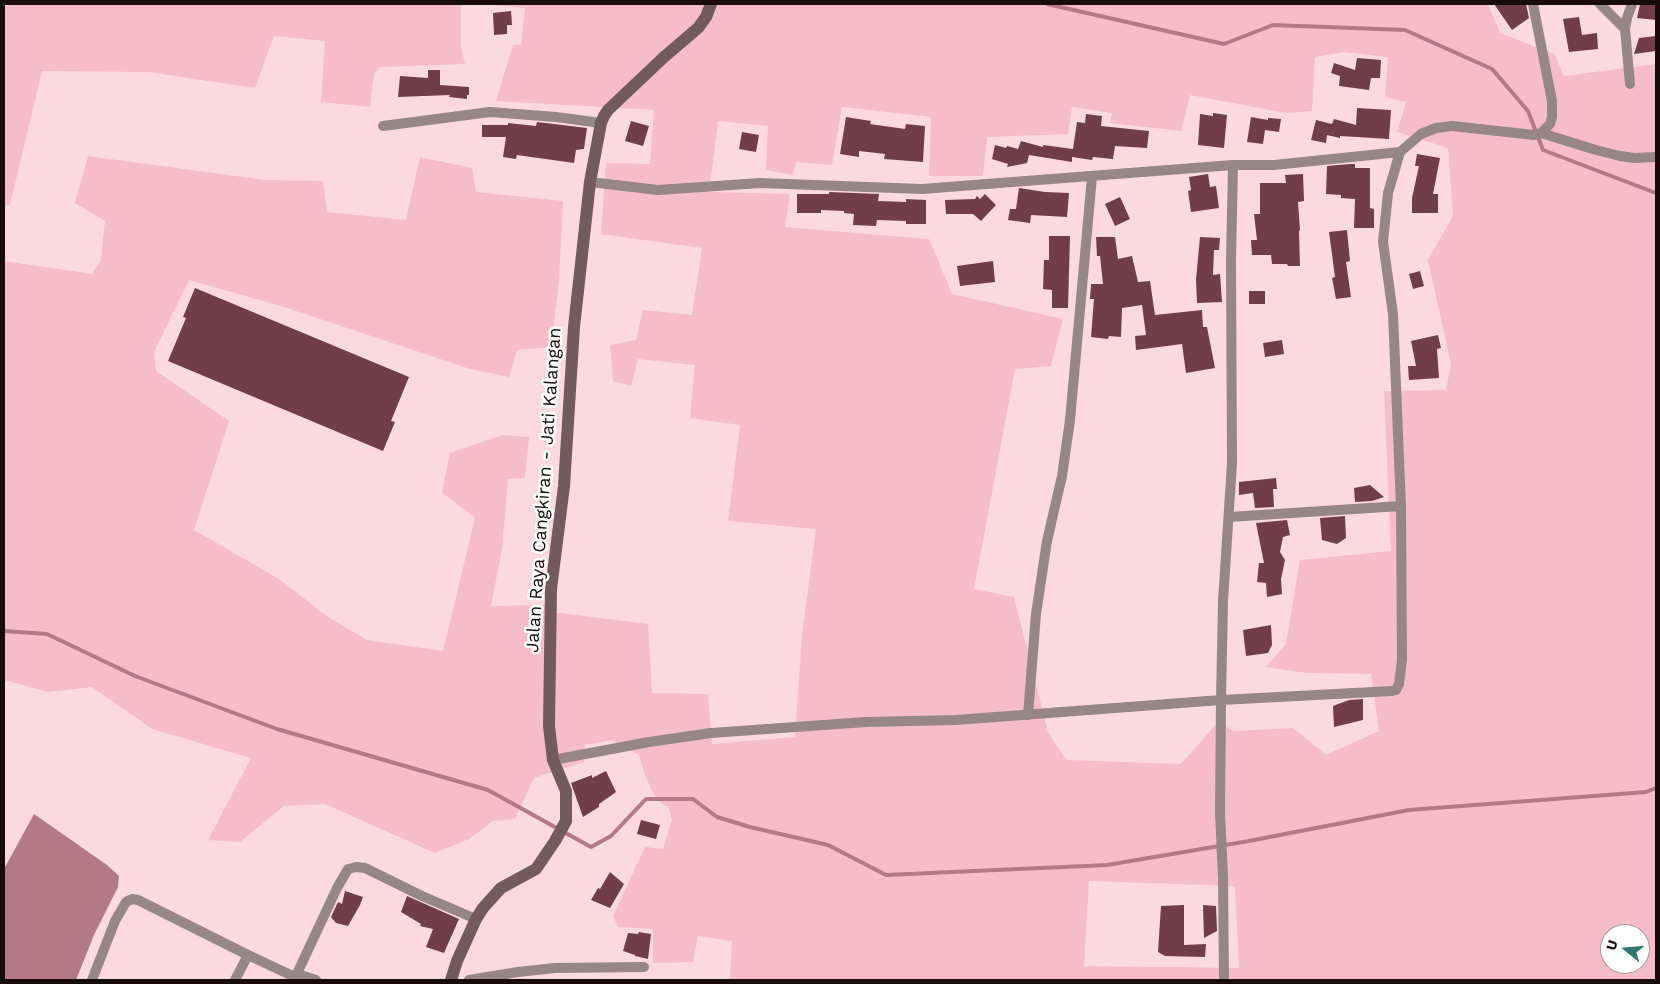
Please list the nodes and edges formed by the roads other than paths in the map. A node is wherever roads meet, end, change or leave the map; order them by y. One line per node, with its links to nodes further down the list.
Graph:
1 (711, 4): 7 (street, Jalan Raya Cangkiran - Jati Kalangan)
2 (1533, 4): 9 (street)
3 (1600, 4): 5 (street)
4 (1632, 4): 5 (street)
5 (1625, 29): 6 (street)
6 (1630, 84)
7 (601, 124): 8 (street); 14 (street, Jalan Raya Cangkiran - Jati Kalangan)
8 (383, 126)
9 (1538, 134): 10 (street); 11 (street)
10 (1400, 152): 12 (street); 15 (street)
11 (1656, 157)
12 (1233, 165): 13 (street); 16 (street)
13 (1092, 177): 14 (street); 18 (street)
14 (590, 182): 19 (street, Jalan Raya Cangkiran - Jati Kalangan)
15 (1401, 506): 16 (street); 17 (street)
16 (1229, 517): 17 (street)
17 (1221, 700): 18 (street); 29 (street)
18 (1028, 715): 19 (street)
19 (553, 760): 20 (street, Jalan Raya Cangkiran - Jati Kalangan)
20 (476, 919): 23 (street); 27 (street, Jalan Raya Cangkiran - Jati Kalangan)
21 (248, 955): 23 (street); 24 (street); 25 (street)
22 (644, 966): 28 (street)
23 (295, 977): 26 (street)
24 (92, 980)
25 (235, 980)
26 (316, 980)
27 (450, 980)
28 (469, 980)
29 (1224, 980)

